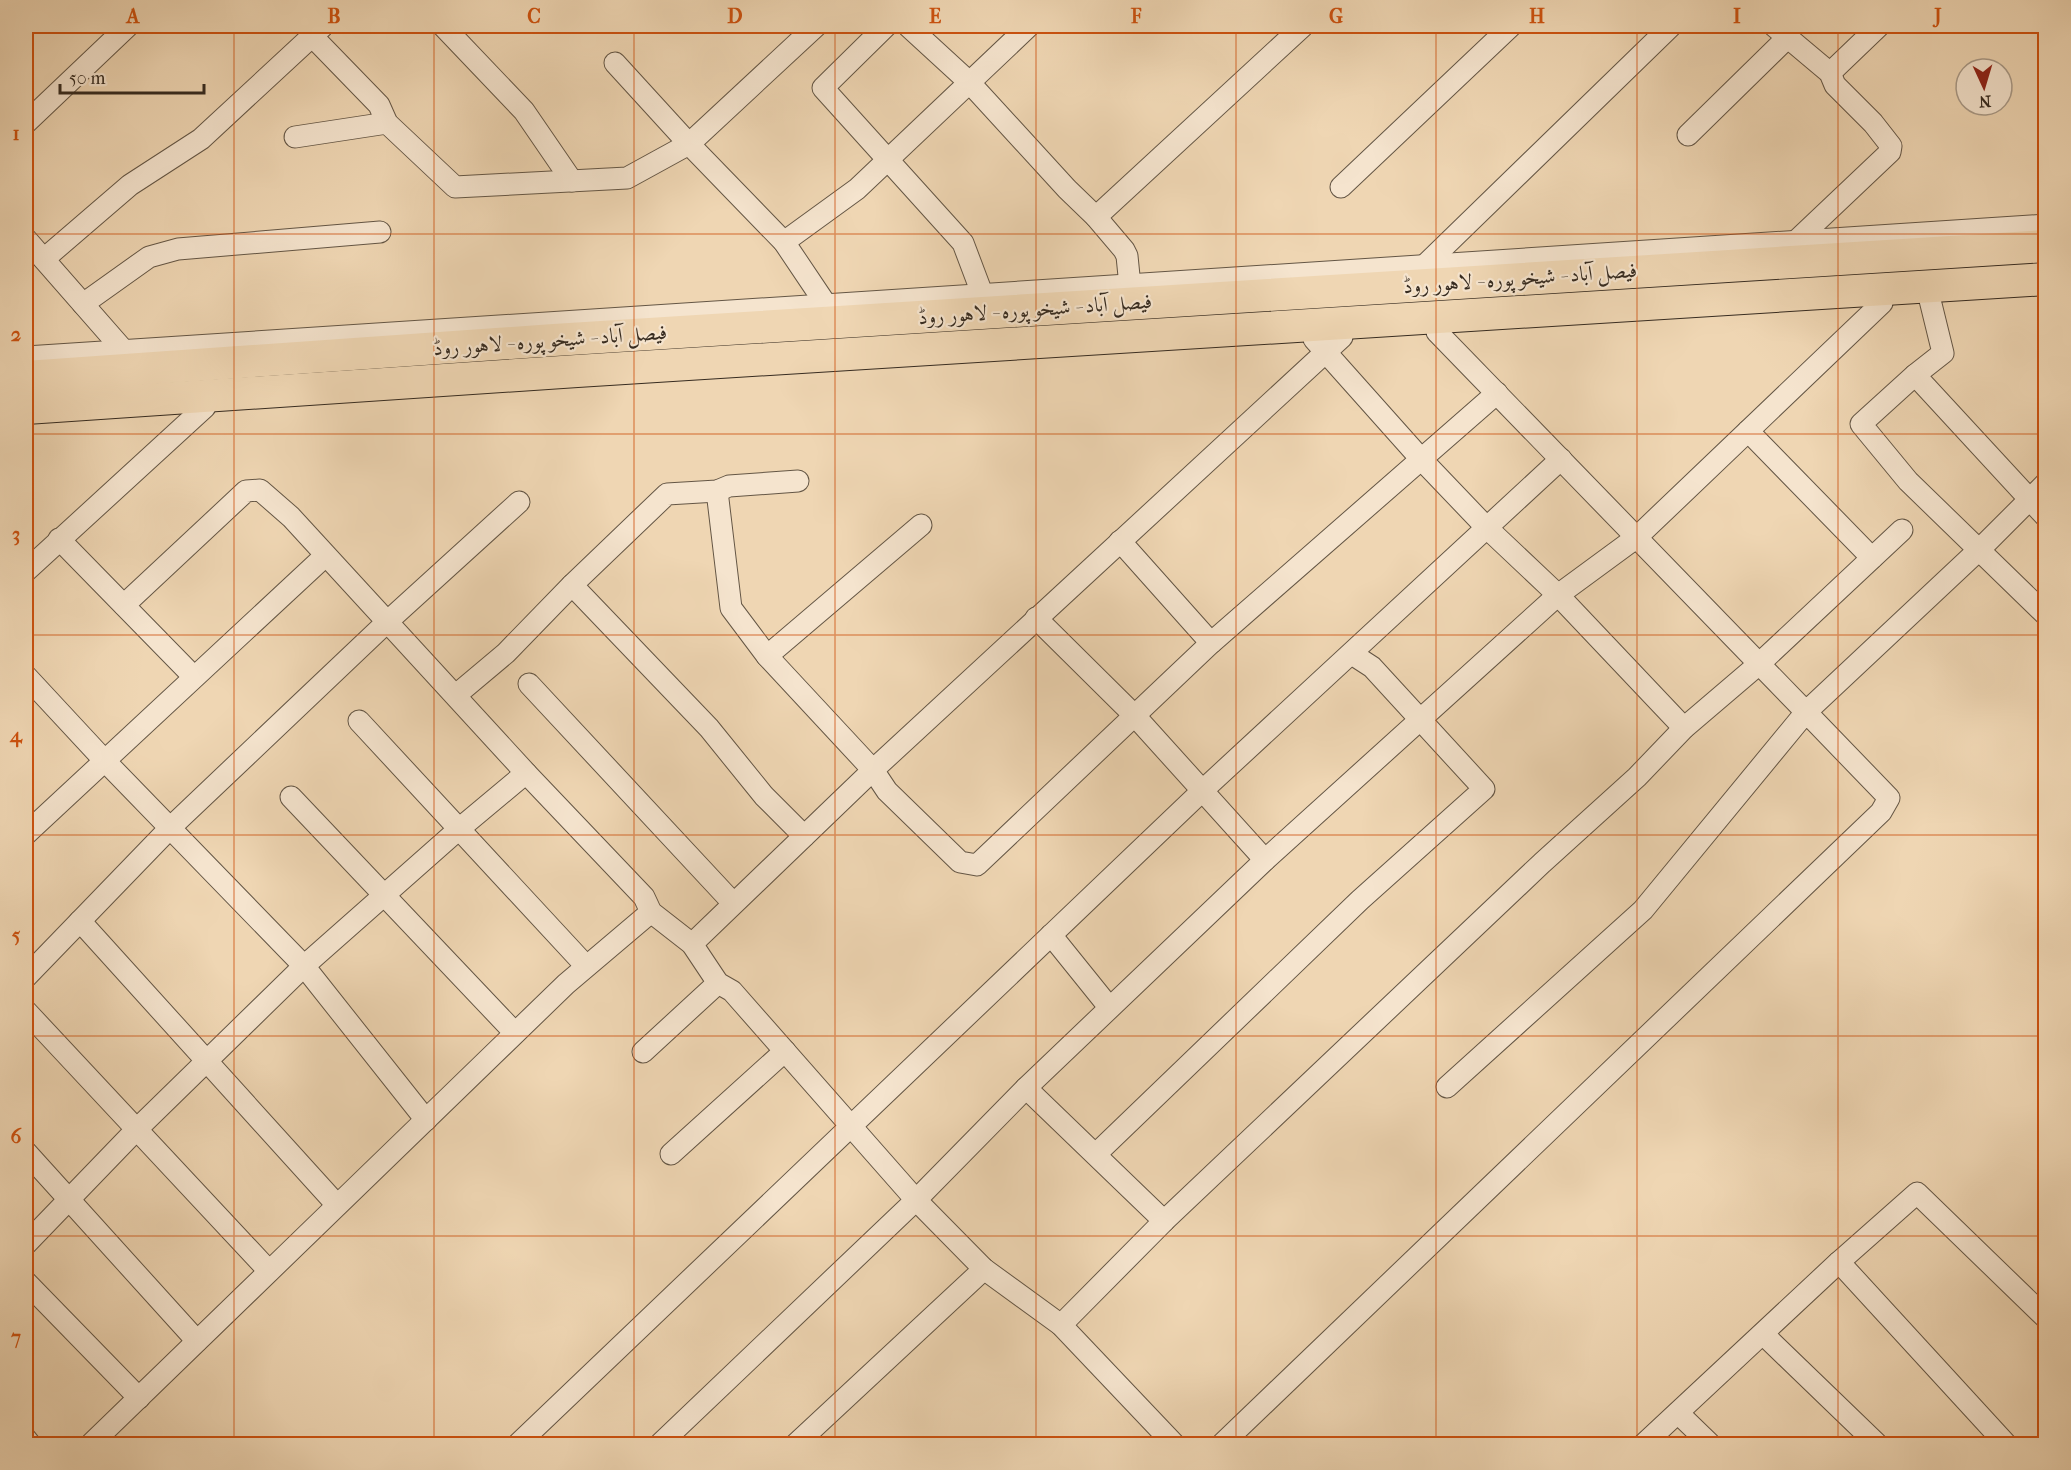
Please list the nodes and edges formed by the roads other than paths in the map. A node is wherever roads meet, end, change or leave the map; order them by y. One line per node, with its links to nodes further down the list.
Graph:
1 (129, 26): 16 (street)
2 (442, 26): 22 (street)
3 (816, 26): 20 (street)
4 (886, 26): 21 (street)
5 (908, 26): 15 (street)
6 (1029, 26): 15 (street)
7 (1303, 26): 24 (street)
8 (1510, 26): 23 (street)
9 (1671, 26): 32 (street)
10 (1879, 26): 14 (street)
11 (317, 31): 17 (street); 31 (street)
12 (1781, 32): 14 (street); 18 (street)
13 (615, 63): 20 (street)
14 (1830, 74): 29 (street)
15 (969, 82): 21 (street); 24 (street)
16 (26, 123)
17 (387, 123): 19 (street); 22 (street)
18 (1688, 135)
19 (295, 137)
20 (689, 144): 22 (street); 28 (street)
21 (888, 160): 28 (street); 36 (street)
22 (572, 181)
23 (1341, 187)
24 (1096, 217): 34 (street)
25 (2046, 225): 29 (street)
26 (380, 232): 39 (street)
27 (26, 239): 31 (street)
28 (784, 242): 40 (street)
29 (1795, 242): 32 (street)
30 (2046, 246): 46 (highway, فیصل آباد - شیخو پورہ - لاہور روڈ)
31 (44, 259): 39 (street)
32 (1424, 267): 34 (street)
33 (2046, 279): 49 (highway, فیصل آباد - شیخو پورہ - لاہور روڈ)
34 (1130, 286): 36 (street)
35 (2046, 293): 37 (street)
36 (983, 296): 40 (street)
37 (1930, 300): 38 (street); 45 (street)
38 (1882, 303): 41 (street); 51 (street)
39 (83, 304): 43 (street)
40 (827, 306): 43 (street)
41 (1437, 332): 42 (street); 47 (street)
42 (1320, 346): 48 (street); 52 (street); 65 (street)
43 (126, 352): 44 (street)
44 (26, 357)
45 (1915, 375): 57 (street); 66 (street)
46 (26, 377)
47 (1497, 393): 52 (street); 53 (street)
48 (205, 407): 50 (street); 64 (street)
49 (26, 408)
50 (26, 419)
51 (1748, 431): 63 (street); 68 (street)
52 (1421, 459): 61 (street); 76 (street)
53 (1561, 459): 61 (street); 63 (street)
54 (798, 481): 56 (street)
55 (2046, 483): 57 (street)
56 (717, 491): 70 (street); 78 (street)
57 (2029, 500): 59 (street); 66 (street)
58 (519, 502): 75 (street)
59 (2046, 517)
60 (921, 525): 78 (street)
61 (1486, 527): 71 (street); 77 (street)
62 (1902, 530): 68 (street)
63 (1637, 537): 71 (street); 79 (street)
64 (59, 539): 69 (street); 72 (street)
65 (1120, 541): 74 (street); 76 (street)
66 (1979, 550): 73 (street); 84 (street)
67 (325, 556): 72 (street); 75 (street); 81 (street)
68 (1872, 558): 79 (street)
69 (26, 571)
70 (572, 585): 83 (street); 97 (street)
71 (1558, 595): 87 (street); 88 (street)
72 (124, 605): 81 (street)
73 (2046, 615)
74 (1036, 618): 85 (street); 90 (street)
75 (387, 622): 83 (street); 94 (street)
76 (1211, 643): 85 (street)
77 (1352, 654): 87 (street); 92 (street)
78 (767, 656): 90 (street)
79 (1759, 664): 84 (street); 88 (street)
80 (26, 676): 89 (street)
81 (194, 677): 89 (street)
82 (529, 684): 100 (street)
83 (456, 695): 91 (street)
84 (1806, 712): 115 (street); 145 (street)
85 (1135, 716): 90 (street); 92 (street)
86 (359, 721): 95 (street)
87 (1420, 721): 98 (street); 122 (street)
88 (1684, 728): 126 (street)
89 (104, 760): 94 (street); 96 (street)
90 (873, 770): 97 (street)
91 (526, 773): 95 (street); 101 (street)
92 (1202, 791): 98 (street); 103 (street)
93 (291, 797): 99 (street)
94 (171, 827): 102 (street); 105 (street)
95 (459, 829): 99 (street); 106 (street)
96 (26, 834)
97 (804, 836): 100 (street)
98 (1264, 860): 109 (street)
99 (386, 896): 105 (street); 111 (street)
100 (733, 903): 104 (street)
101 (651, 912): 104 (street); 106 (street)
102 (80, 921): 107 (street); 114 (street)
103 (1051, 935): 109 (street); 118 (street)
104 (692, 944): 108 (street)
105 (304, 966): 114 (street); 117 (street)
106 (586, 966): 111 (street)
107 (26, 977)
108 (718, 983): 112 (street); 113 (street)
109 (1109, 1007): 116 (street)
110 (26, 1011): 119 (street)
111 (515, 1033): 117 (street)
112 (643, 1052)
113 (785, 1052): 118 (street); 121 (street)
114 (207, 1061): 119 (street); 125 (street)
115 (1447, 1087)
116 (1026, 1088): 122 (street); 124 (street)
117 (426, 1120): 125 (street)
118 (850, 1125): 124 (street); 141 (street)
119 (136, 1130): 123 (street); 130 (street)
120 (26, 1152): 123 (street)
121 (670, 1154)
122 (1096, 1154): 126 (street)
123 (69, 1200): 127 (street); 135 (street)
124 (916, 1200): 129 (street); 142 (street)
125 (337, 1205): 130 (street)
126 (1164, 1221): 133 (street)
127 (26, 1244)
128 (1839, 1262): 132 (street); 134 (street); 149 (street)
129 (984, 1269): 133 (street); 143 (street)
130 (269, 1271): 135 (street)
131 (26, 1282): 136 (street)
132 (2046, 1318)
133 (1061, 1325): 144 (street)
134 (1763, 1334): 137 (street); 148 (street)
135 (197, 1341): 136 (street)
136 (139, 1398): 140 (street)
137 (1678, 1413): 146 (street); 147 (street)
138 (26, 1440): 139 (street)
139 (30, 1444)
140 (91, 1444)
141 (518, 1444)
142 (660, 1444)
143 (796, 1444)
144 (1174, 1444)
145 (1222, 1444)
146 (1644, 1444)
147 (1710, 1444)
148 (1877, 1444)
149 (2006, 1444)

